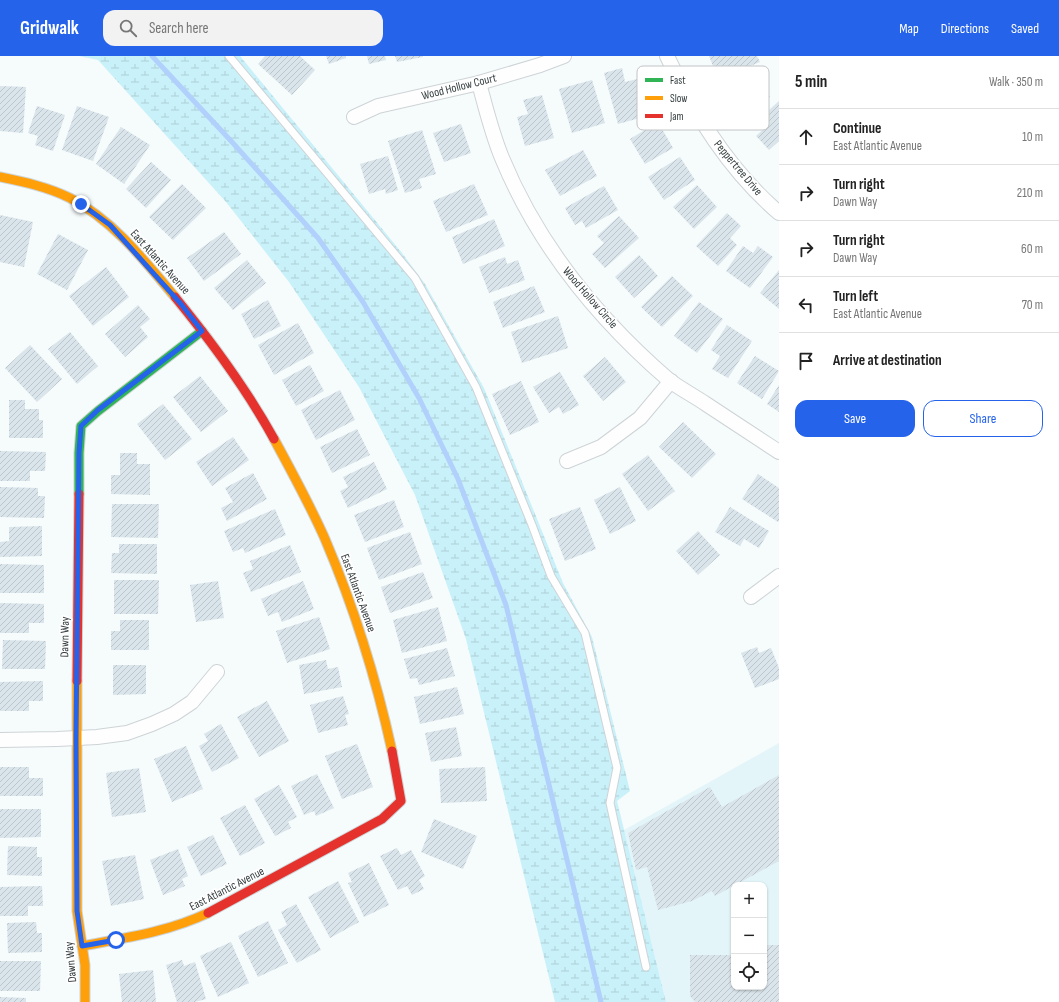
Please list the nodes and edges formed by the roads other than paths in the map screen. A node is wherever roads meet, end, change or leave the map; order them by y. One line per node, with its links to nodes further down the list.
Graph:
1 (229, 56): 20 (lane)
2 (564, 56): 5 (street, Wood Hollow Court)
3 (666, 56): 4 (street, Peppertree Drive)
4 (671, 66)
5 (479, 83): 6 (street, Wood Hollow Court); 11 (street, Wood Hollow Circle)
6 (354, 117)
7 (707, 130): 9 (street, Peppertree Drive)
8 (0, 177): 10 (street, East Atlantic Avenue)
9 (779, 213)
10 (202, 331): 17 (street, Dawn Way); 19 (street, East Atlantic Avenue)
11 (671, 381): 12 (street, Wood Hollow Circle); 13 (street)
12 (779, 452)
13 (567, 460)
14 (779, 576): 15 (street)
15 (751, 597)
16 (217, 672): 17 (street)
17 (76, 738): 18 (street); 19 (street, Dawn Way)
18 (0, 740)
19 (82, 946): 21 (street, Dawn Way)
20 (646, 967)
21 (85, 1002)

